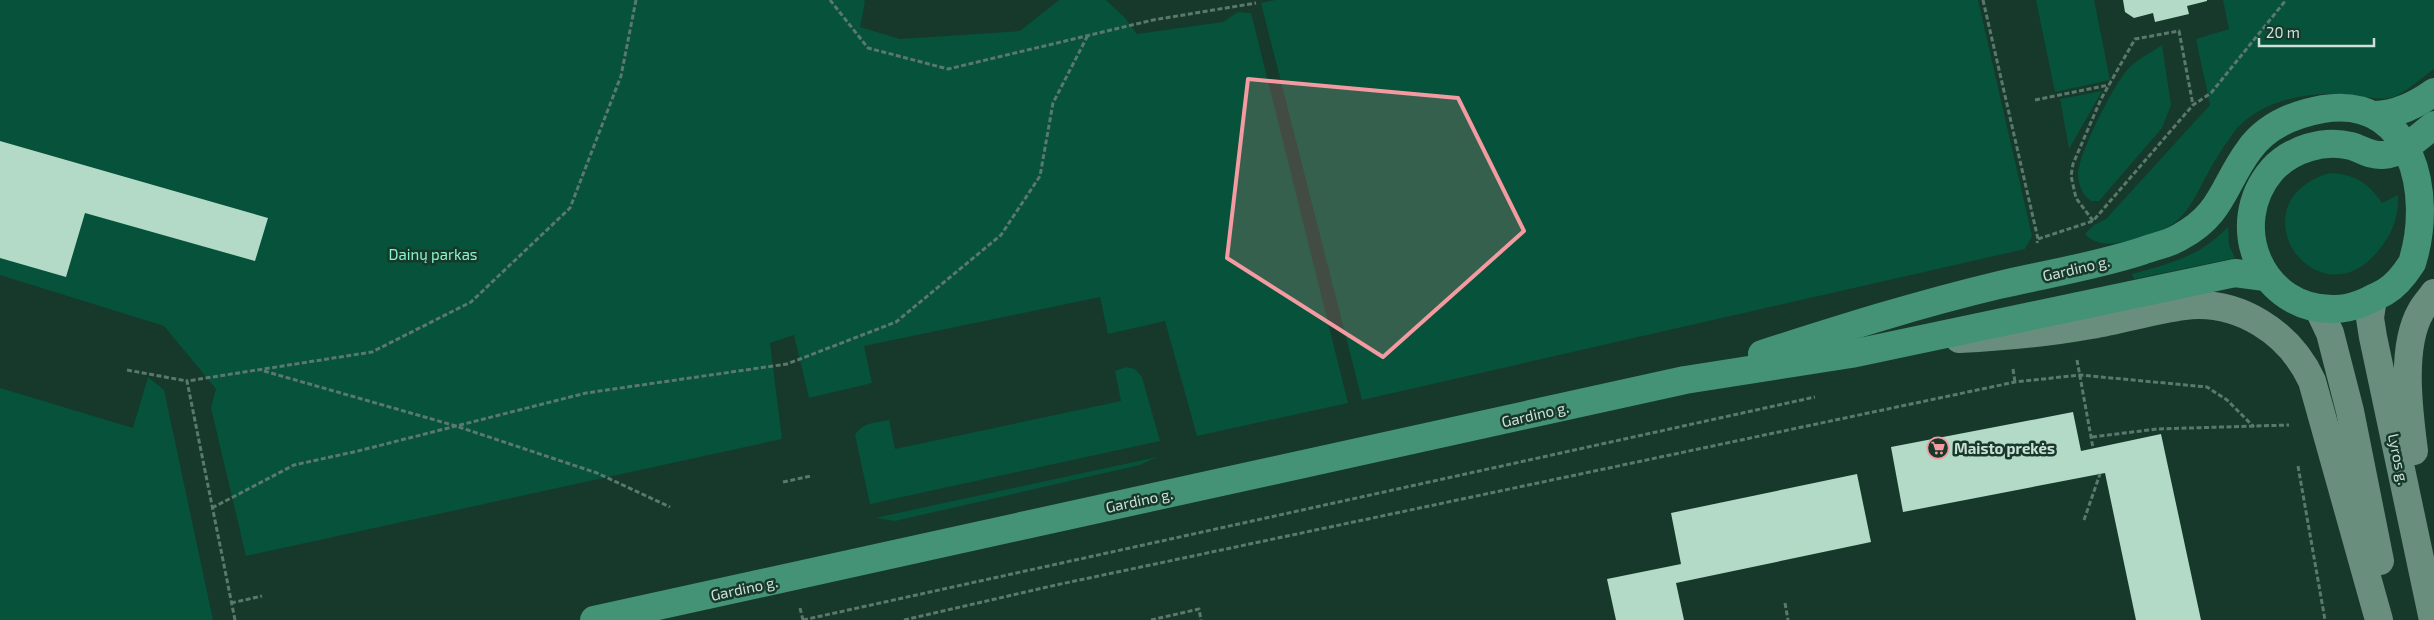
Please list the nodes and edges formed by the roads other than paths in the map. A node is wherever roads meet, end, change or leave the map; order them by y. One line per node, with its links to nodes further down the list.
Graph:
1 (2434, 92): 2 (main road)
2 (2375, 115): 4 (main road, Gardino g.); 11 (main road, Gardino g.)
3 (2434, 125): 4 (main road, Gardino g.)
4 (2411, 142): 5 (main road, Gardino g.); 6 (main road, Gardino g.)
5 (2432, 208): 8 (main road, Gardino g.)
6 (2265, 277): 9 (main road, Gardino g.); 10 (main road, Gardino g.)
7 (2434, 292): 12 (street)
8 (2373, 298): 9 (main road, Gardino g.); 16 (street, Lyros g.)
9 (2318, 308): 15 (street)
10 (1913, 341): 11 (main road, Gardino g.); 14 (street)
11 (1684, 380): 13 (main road, Gardino g.)
12 (2434, 596)
13 (594, 620)
14 (2379, 620)
15 (2392, 620)
16 (2433, 620)

